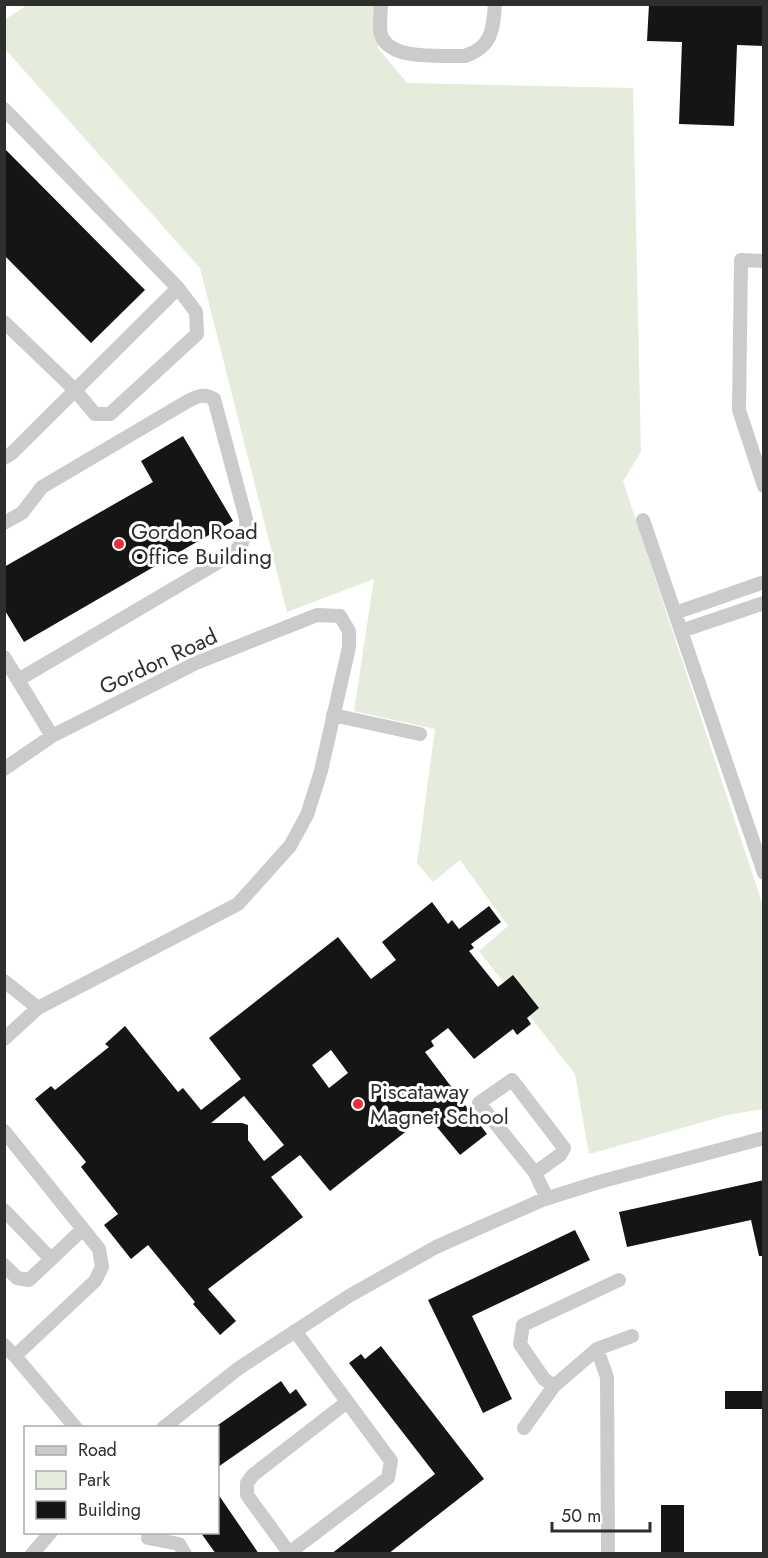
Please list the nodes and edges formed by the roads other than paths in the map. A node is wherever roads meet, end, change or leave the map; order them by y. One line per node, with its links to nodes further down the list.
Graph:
1 (381, 4): 2 (street)
2 (495, 4)
3 (4, 109): 5 (street)
4 (764, 261): 9 (street)
5 (178, 288): 7 (street); 7 (street)
6 (4, 322): 7 (street)
7 (75, 390): 8 (street)
8 (4, 458)
9 (764, 486)
10 (643, 520): 14 (street)
11 (4, 523): 17 (street)
12 (764, 582): 14 (street)
13 (764, 603): 15 (street)
14 (675, 613): 15 (street)
15 (681, 631): 22 (street)
16 (4, 657): 17 (street)
17 (18, 680): 20 (street)
18 (333, 715): 19 (street); 20 (street, Gordon Road); 24 (street)
19 (420, 734)
20 (52, 736): 21 (street, Gordon Road)
21 (4, 769)
22 (764, 873)
23 (4, 981): 24 (street)
24 (38, 1008): 25 (street)
25 (4, 1039)
26 (4, 1131): 31 (street)
27 (764, 1138): 29 (street)
28 (535, 1173): 28 (street); 29 (street)
29 (547, 1198): 35 (street)
30 (4, 1210): 32 (street)
31 (83, 1229): 32 (street); 39 (street)
32 (51, 1259): 33 (street)
33 (4, 1266)
34 (619, 1280): 40 (street)
35 (295, 1331): 41 (street); 43 (street)
36 (632, 1336): 38 (street)
37 (4, 1345): 39 (street)
38 (597, 1349): 40 (street); 50 (street)
39 (15, 1356): 42 (street)
40 (554, 1386): 44 (street)
41 (347, 1402): 47 (street); 47 (street)
42 (73, 1426)
43 (166, 1426)
44 (524, 1428)
45 (50, 1534): 48 (street)
46 (148, 1538): 49 (street)
47 (290, 1553)
48 (32, 1554)
49 (185, 1554)
50 (608, 1554)

